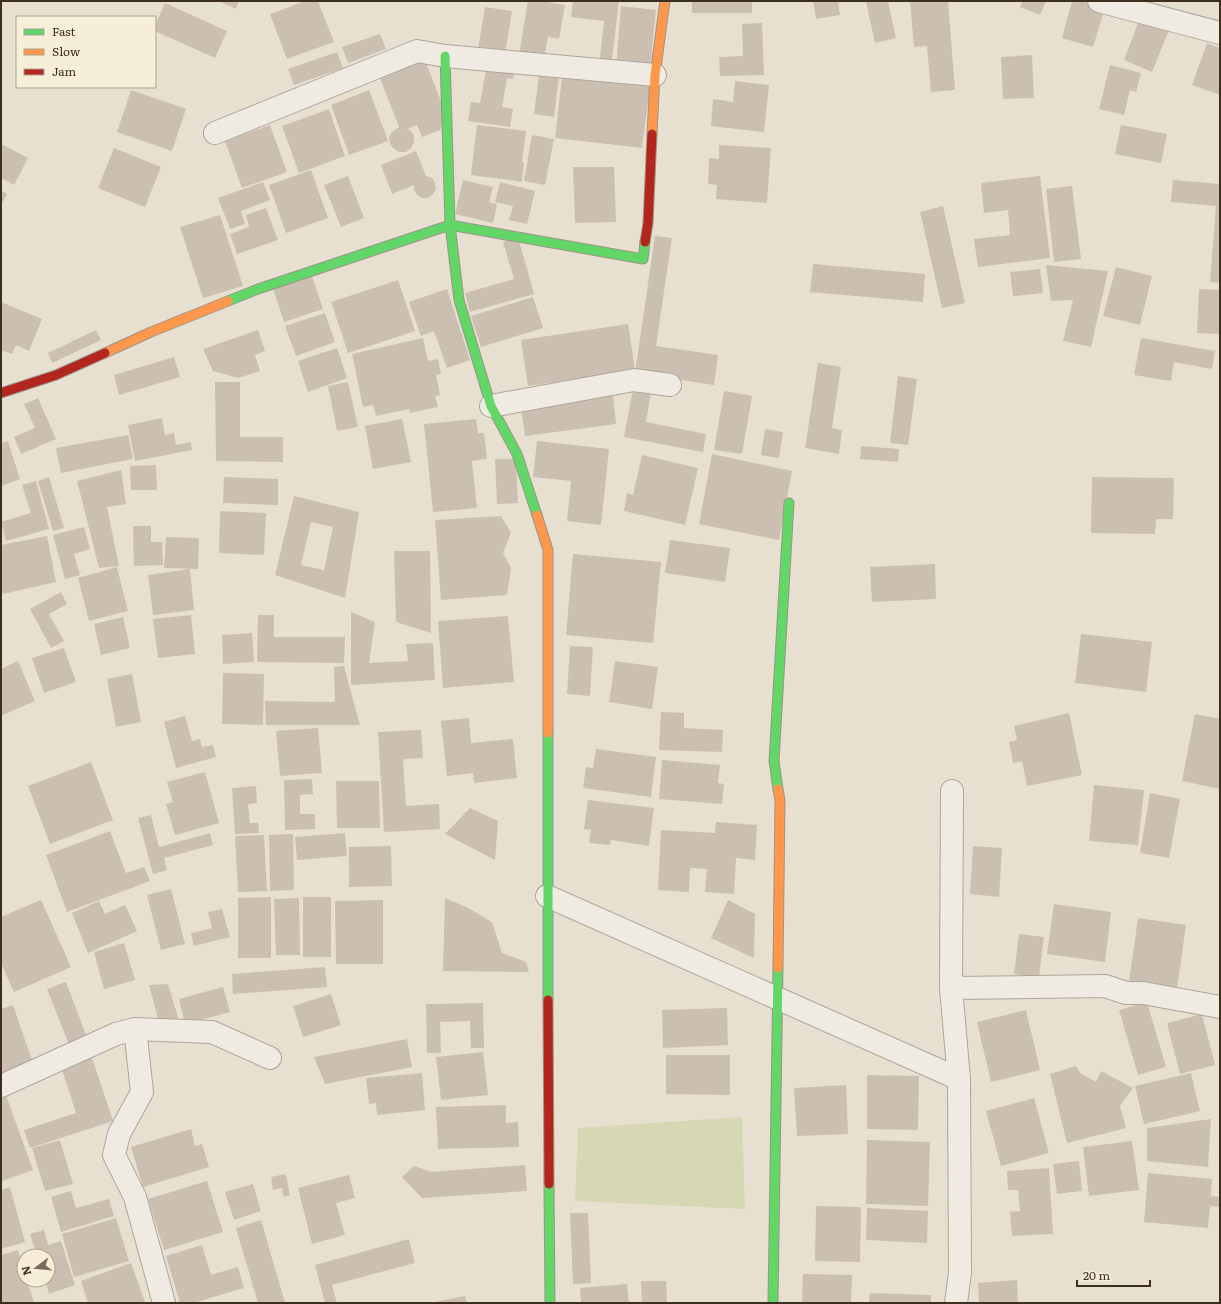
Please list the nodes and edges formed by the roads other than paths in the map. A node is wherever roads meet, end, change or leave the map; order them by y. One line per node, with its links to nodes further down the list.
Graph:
1 (665, 1): 5 (street)
2 (1099, 1): 3 (street)
3 (1220, 33)
4 (445, 56): 5 (street); 6 (street); 7 (street)
5 (656, 75): 7 (street)
6 (215, 133)
7 (450, 225): 9 (street); 10 (street)
8 (670, 385): 10 (street)
9 (1, 393)
10 (491, 406): 13 (street)
11 (789, 503): 15 (street)
12 (952, 791): 14 (street)
13 (547, 896): 15 (street); 22 (street)
14 (951, 988): 16 (street); 19 (street)
15 (778, 999): 19 (street); 23 (street)
16 (1220, 1007)
17 (135, 1029): 18 (street); 20 (street); 21 (street)
18 (270, 1058)
19 (958, 1079): 24 (street)
20 (1, 1086)
21 (164, 1303)
22 (550, 1303)
23 (773, 1303)
24 (956, 1303)

